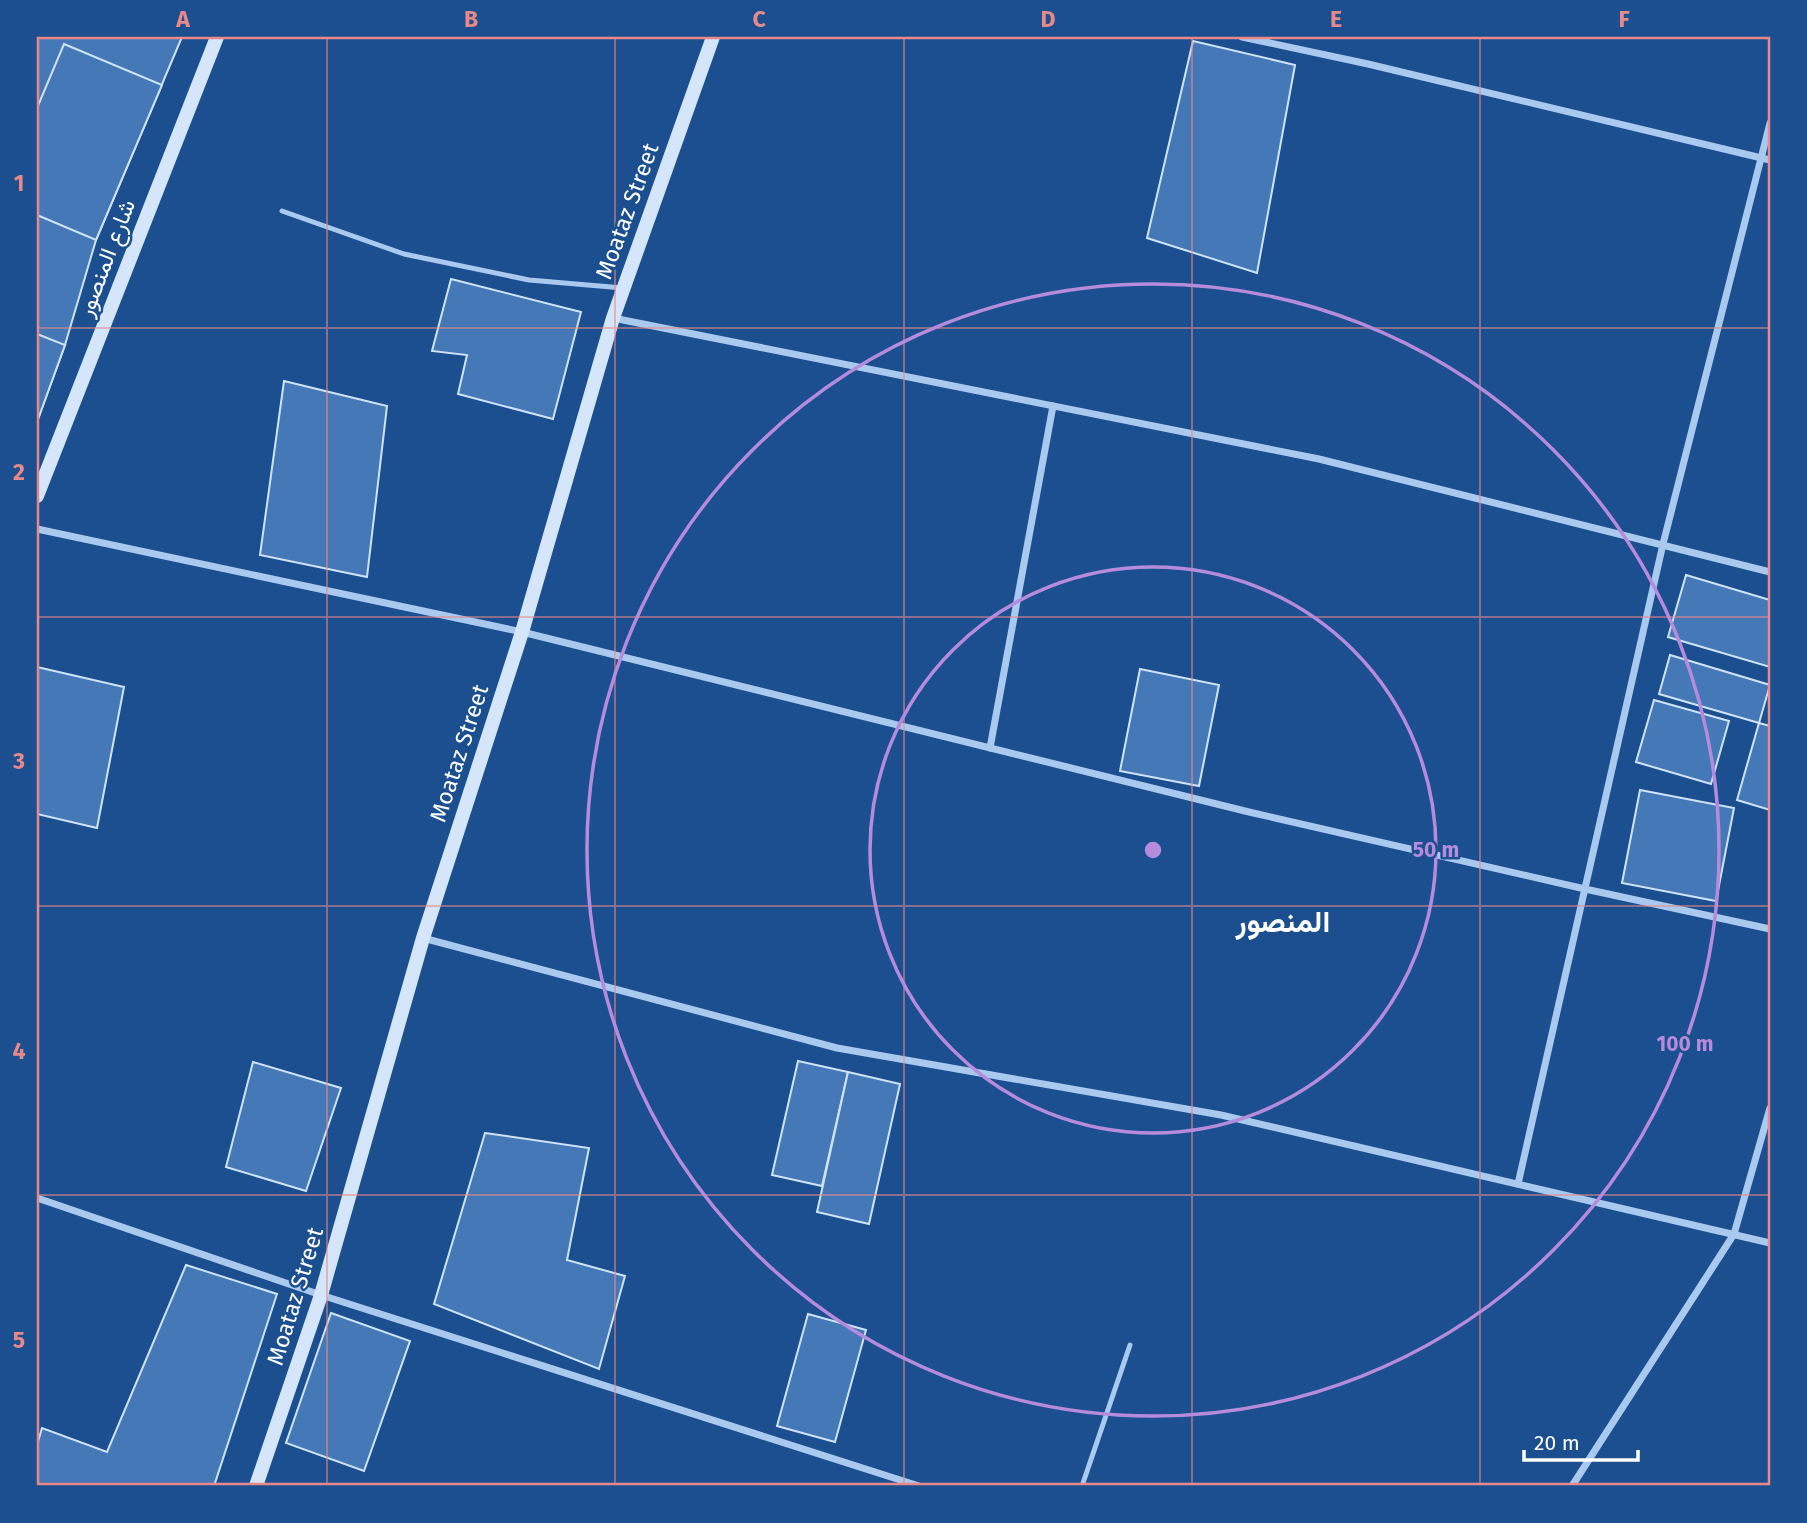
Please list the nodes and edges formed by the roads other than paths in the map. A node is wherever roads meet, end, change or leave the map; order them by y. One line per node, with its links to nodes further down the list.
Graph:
1 (218, 37): 10 (street, شارع المنصور)
2 (713, 37): 7 (street, Moataz Street)
3 (1242, 37): 5 (street)
4 (1770, 123): 5 (street)
5 (1766, 159): 12 (street)
6 (282, 211): 7 (lane)
7 (623, 288): 8 (street, Moataz Street)
8 (613, 318): 9 (street); 14 (street, Moataz Street)
9 (1053, 406): 12 (street); 15 (street)
10 (37, 496)
11 (37, 529): 14 (street)
12 (1663, 544): 13 (street); 16 (street)
13 (1770, 572)
14 (522, 632): 15 (street); 18 (street, Moataz Street)
15 (989, 748): 16 (street)
16 (1585, 889): 17 (street); 20 (street)
17 (1770, 929)
18 (423, 938): 20 (street); 24 (street, Moataz Street)
19 (1770, 1108): 22 (street)
20 (1518, 1184): 22 (street)
21 (37, 1198): 24 (street)
22 (1734, 1234): 23 (street); 29 (street)
23 (1770, 1243)
24 (321, 1295): 26 (street, Moataz Street); 27 (street)
25 (1130, 1345): 28 (lane)
26 (256, 1486)
27 (919, 1486)
28 (1082, 1486)
29 (1572, 1486)

